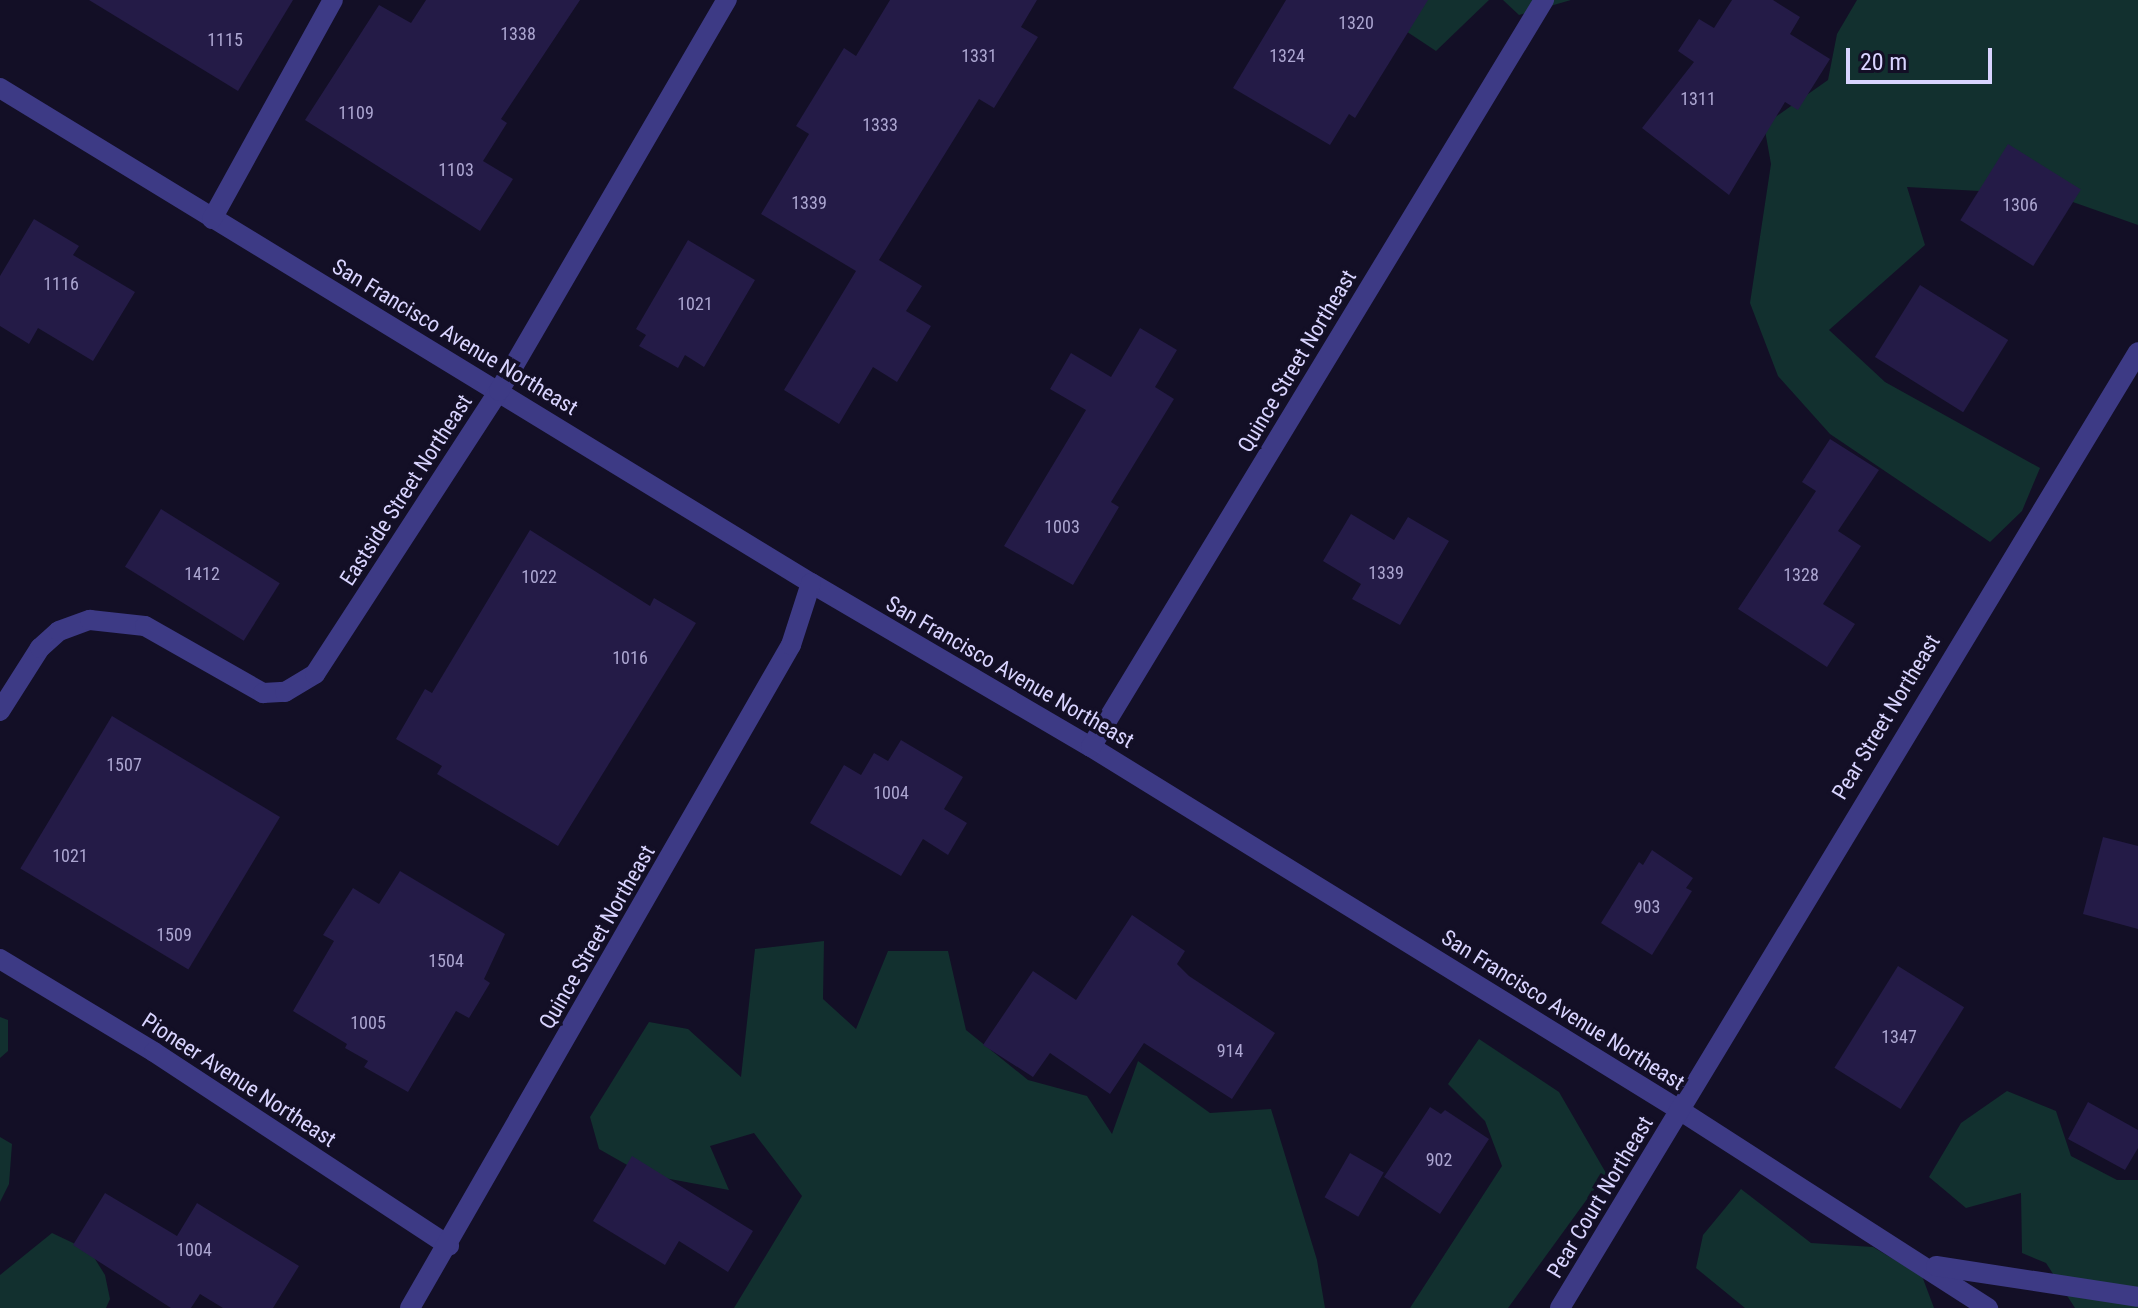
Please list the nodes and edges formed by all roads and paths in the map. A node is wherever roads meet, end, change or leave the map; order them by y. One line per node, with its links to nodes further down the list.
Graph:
1 (333, 0): 5 (street)
2 (727, 0): 7 (street, Eastside Street Northeast)
3 (1544, 0): 10 (street, Quince Street Northeast)
4 (0, 88): 5 (street, San Francisco Avenue Northeast)
5 (212, 219): 7 (street, San Francisco Avenue Northeast)
6 (2138, 352): 12 (street, Pear Street Northeast)
7 (499, 391): 8 (street, San Francisco Avenue Northeast); 9 (street, Eastside Street Northeast)
8 (811, 583): 10 (street, San Francisco Avenue Northeast); 13 (street, Quince Street Northeast)
9 (0, 711)
10 (1091, 747): 12 (street, San Francisco Avenue Northeast)
11 (0, 959): 13 (street, Pioneer Avenue Northeast)
12 (1681, 1111): 14 (street, San Francisco Avenue Northeast); 17 (street, Pear Court Northeast)
13 (449, 1246): 16 (street, Quince Street Northeast)
14 (1922, 1263): 15 (street); 18 (street, San Francisco Avenue Northeast)
15 (2138, 1297)
16 (410, 1308)
17 (1560, 1308)
18 (1988, 1308)

